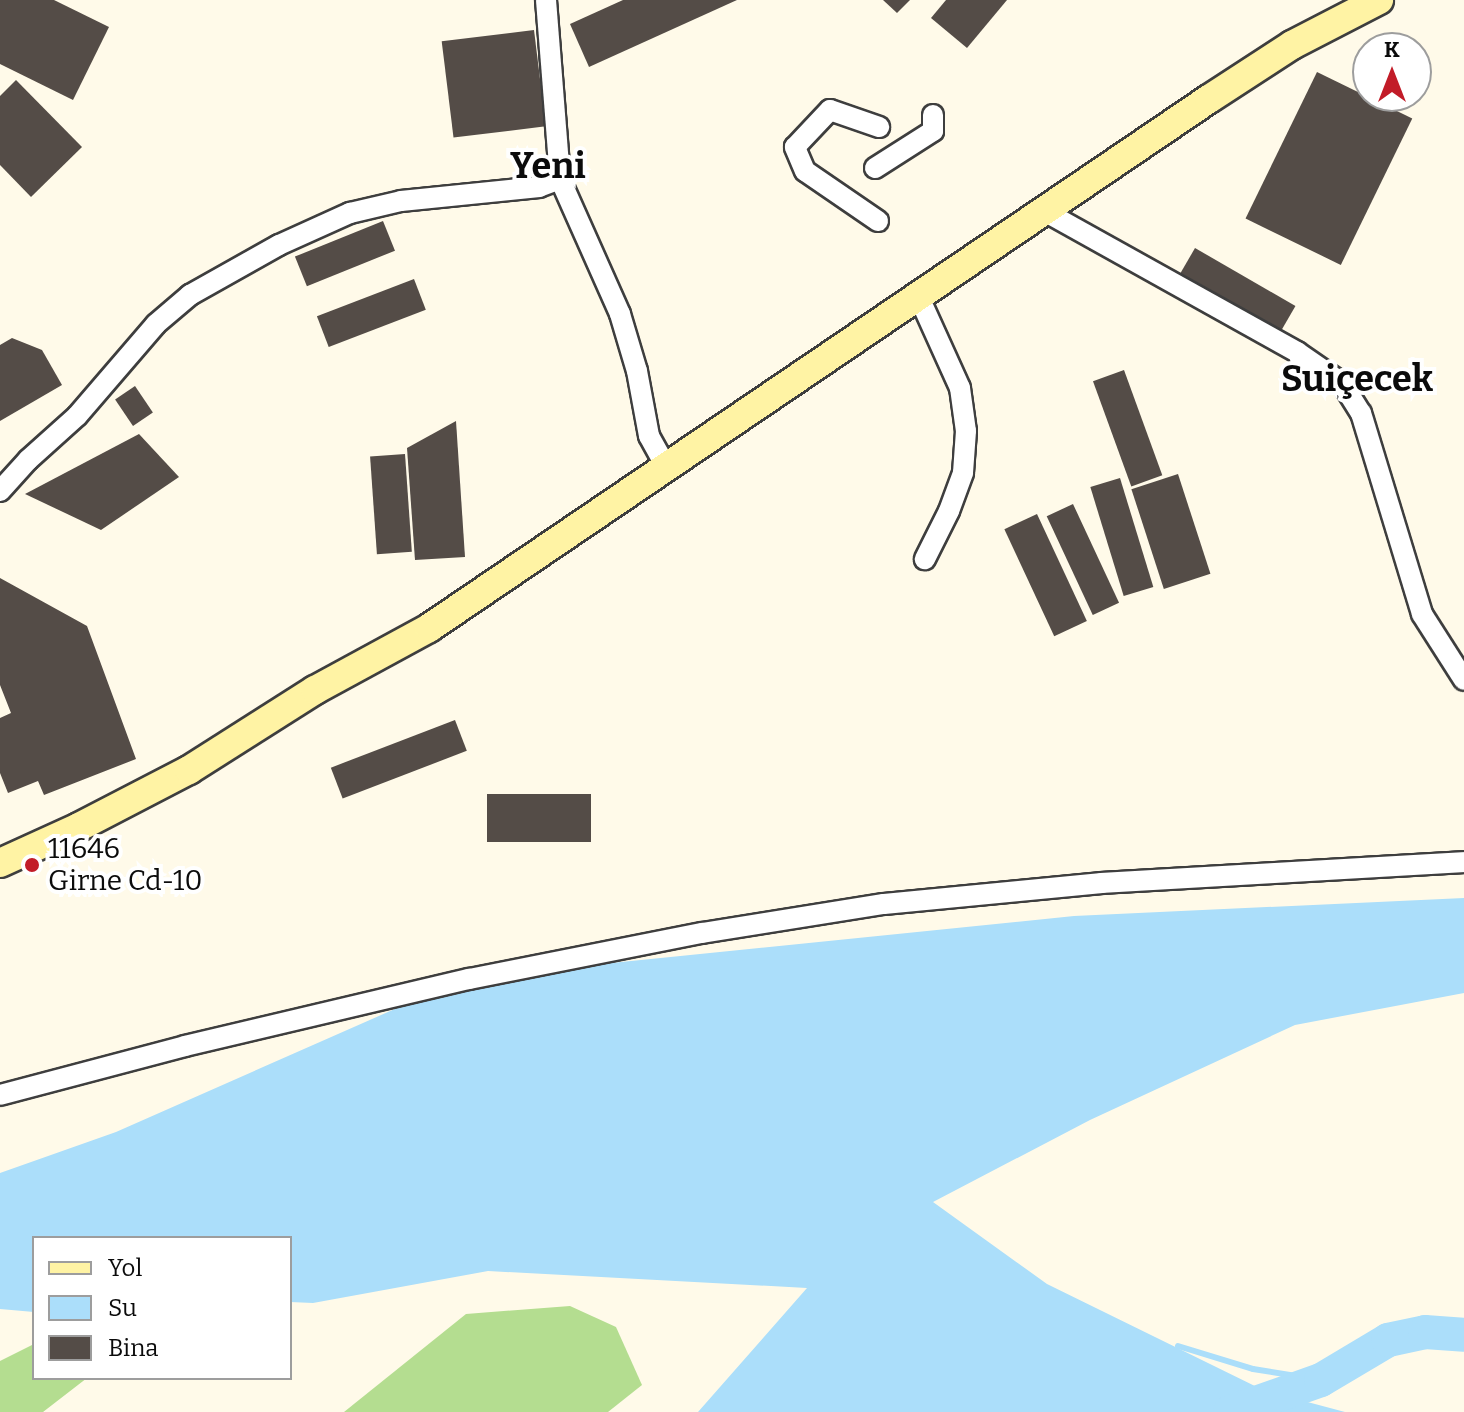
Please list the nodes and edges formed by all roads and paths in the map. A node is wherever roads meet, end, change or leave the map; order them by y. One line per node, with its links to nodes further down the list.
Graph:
1 (546, 0): 6 (street)
2 (1379, 0): 7 (street)
3 (933, 115): 5 (street)
4 (879, 127): 8 (street)
5 (875, 168)
6 (560, 179): 10 (street); 11 (street)
7 (1044, 211): 9 (street); 13 (street)
8 (878, 221)
9 (918, 295): 10 (street); 12 (street)
10 (665, 465): 15 (street)
11 (0, 491)
12 (925, 559)
13 (1464, 680)
14 (1464, 862): 16 (street)
15 (0, 863)
16 (0, 1095)

